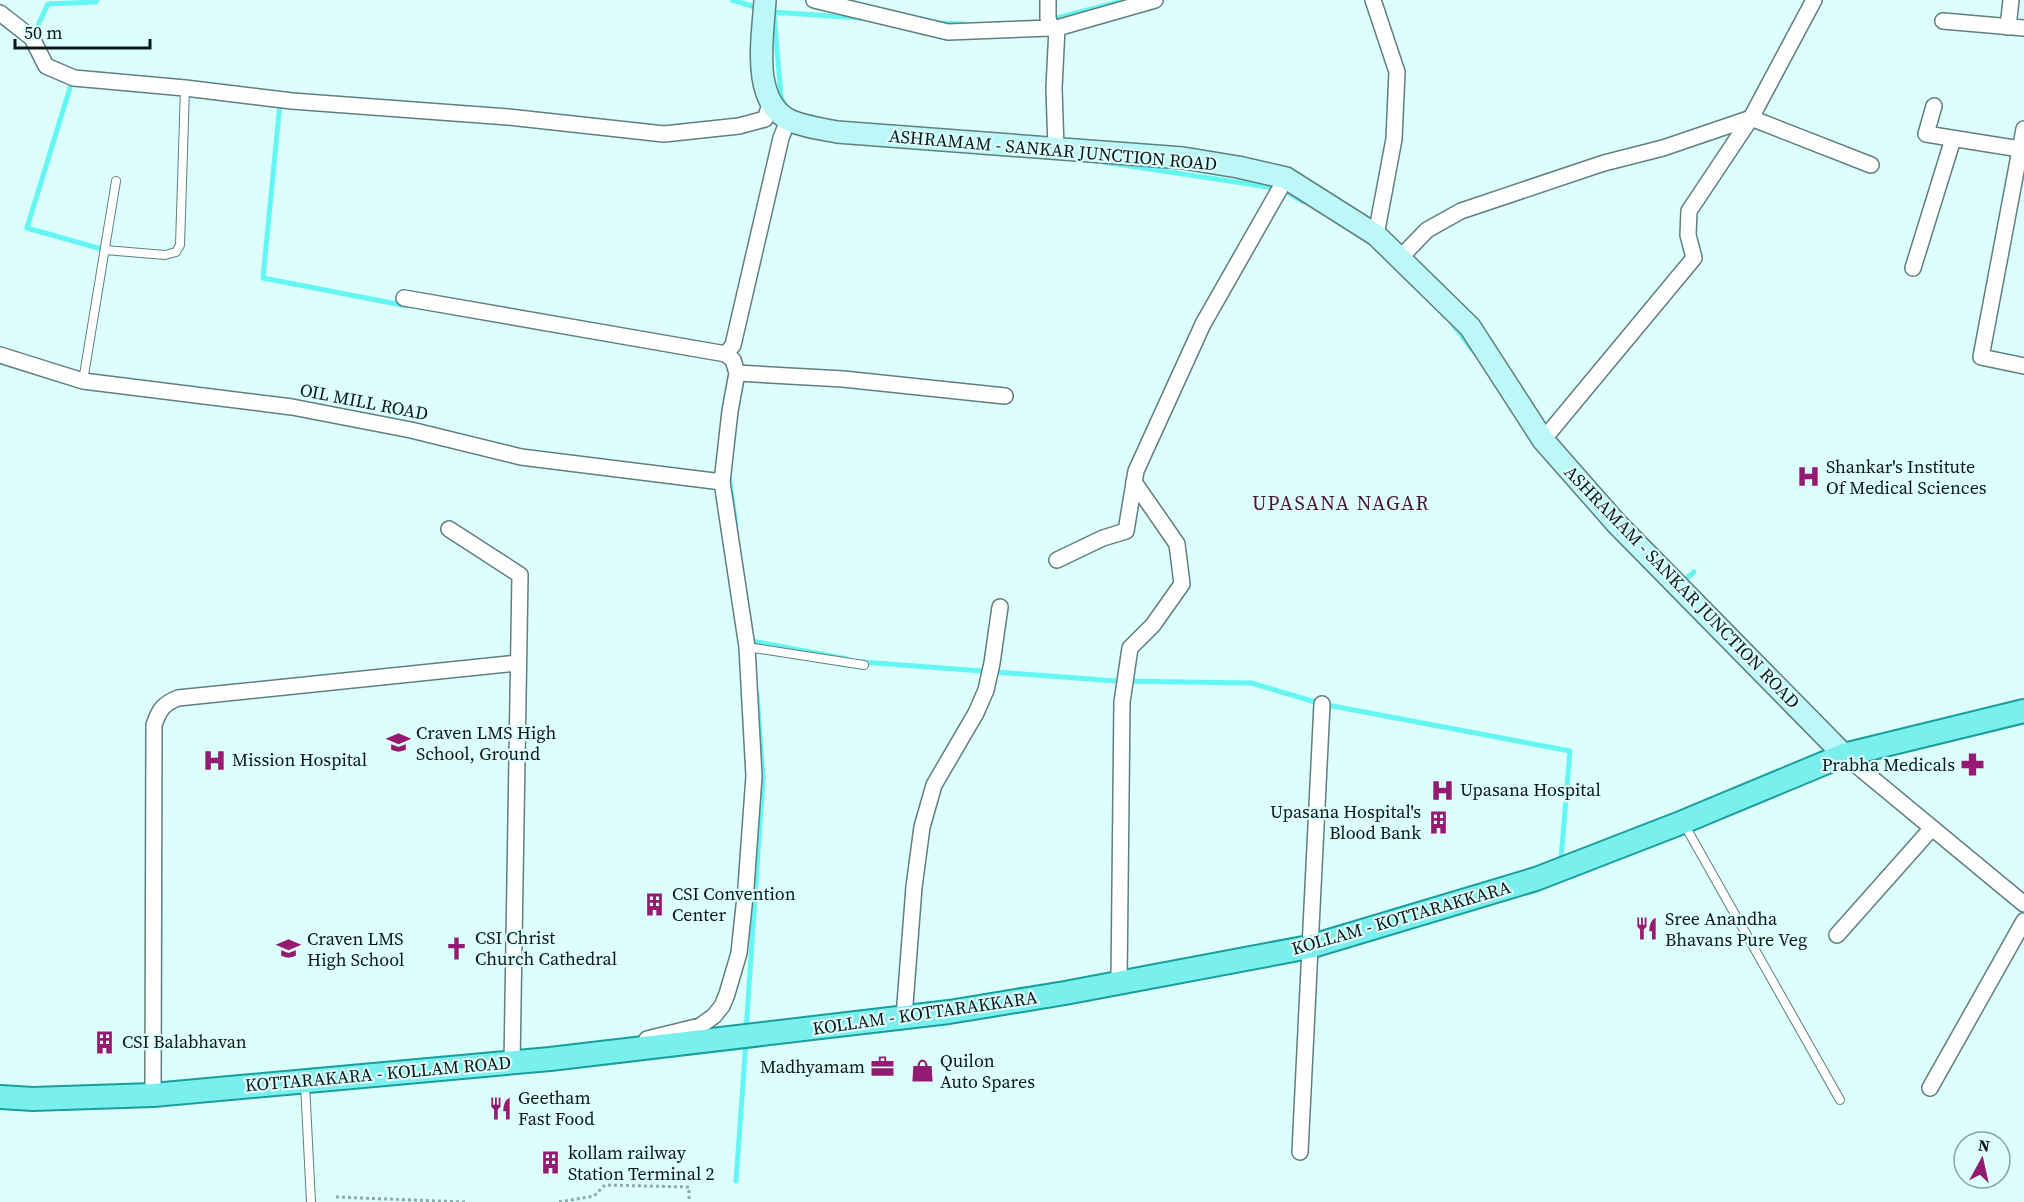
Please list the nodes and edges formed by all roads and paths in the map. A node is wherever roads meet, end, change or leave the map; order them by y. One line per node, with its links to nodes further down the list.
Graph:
1 (765, 0): 14 (street)
2 (814, 0): 10 (street)
3 (1048, 0): 10 (street)
4 (1155, 0): 10 (street)
5 (1373, 0): 25 (street)
6 (1814, 0): 16 (street)
7 (2011, 0): 11 (street)
8 (0, 13): 13 (street)
9 (1943, 21): 11 (street)
10 (1052, 25): 20 (street)
11 (2008, 27): 12 (street)
12 (2024, 28)
13 (185, 88): 14 (street); 26 (lane)
14 (770, 105): 17 (street, ASHRAMAM - SANKAR JUNCTION ROAD)
15 (1934, 106): 19 (street)
16 (1751, 118): 22 (street); 27 (street); 36 (street)
17 (788, 120): 20 (street, ASHRAMAM - SANKAR JUNCTION ROAD); 30 (street)
18 (2024, 129): 21 (street)
19 (1953, 139): 21 (street); 28 (street)
20 (1056, 149): 23 (street, ASHRAMAM - SANKAR JUNCTION ROAD)
21 (2020, 150): 32 (street)
22 (1871, 165)
23 (1286, 178): 25 (street, ASHRAMAM - SANKAR JUNCTION ROAD); 38 (street)
24 (116, 181): 26 (lane)
25 (1376, 235): 27 (street, ASHRAMAM - SANKAR JUNCTION ROAD)
26 (105, 250): 34 (lane)
27 (1400, 258): 36 (street, ASHRAMAM - SANKAR JUNCTION ROAD)
28 (1913, 268)
29 (404, 298): 30 (street)
30 (726, 354): 33 (street)
31 (0, 356): 34 (street, OIL MILL ROAD)
32 (2024, 366)
33 (736, 373): 35 (street); 37 (street)
34 (83, 381): 37 (street, OIL MILL ROAD)
35 (1005, 396)
36 (1543, 440): 47 (street, ASHRAMAM - SANKAR JUNCTION ROAD)
37 (722, 482): 42 (street)
38 (1134, 482): 40 (street); 54 (street)
39 (449, 529): 43 (street)
40 (1057, 560)
41 (1000, 607): 55 (street)
42 (747, 647): 44 (lane); 57 (street)
43 (518, 663): 58 (street); 61 (street)
44 (864, 665)
45 (1322, 704): 53 (street)
46 (2024, 711): 47 (main road, KOLLAM - KOTTARAKKARA)
47 (1844, 755): 48 (main road, KOLLAM - KOTTARAKKARA); 49 (street)
48 (1683, 822): 53 (main road, KOLLAM - KOTTARAKKARA); 63 (lane)
49 (1932, 828): 50 (street); 52 (street)
50 (2024, 904)
51 (2024, 921): 60 (street)
52 (1837, 935)
53 (1309, 947): 54 (main road, KOLLAM - KOTTARAKKARA); 64 (street)
54 (1119, 983): 55 (main road, KOLLAM - KOTTARAKKARA)
55 (904, 1017): 56 (main road, KOLLAM - KOTTARAKKARA)
56 (746, 1035): 57 (main road, KOTTARAKARA - KOLLAM ROAD)
57 (635, 1048): 58 (main road, KOTTARAKARA - KOLLAM ROAD)
58 (512, 1063): 59 (main road, KOTTARAKARA - KOLLAM ROAD)
59 (305, 1081): 61 (main road, KOTTARAKARA - KOLLAM ROAD); 66 (lane)
60 (1930, 1088)
61 (153, 1095): 62 (main road, KOTTARAKARA - KOLLAM ROAD)
62 (0, 1097)
63 (1840, 1100)
64 (1300, 1152)
65 (336, 1197): 67 (path)
66 (311, 1202)
67 (465, 1202)
68 (559, 1202): 69 (path)
69 (689, 1202)

